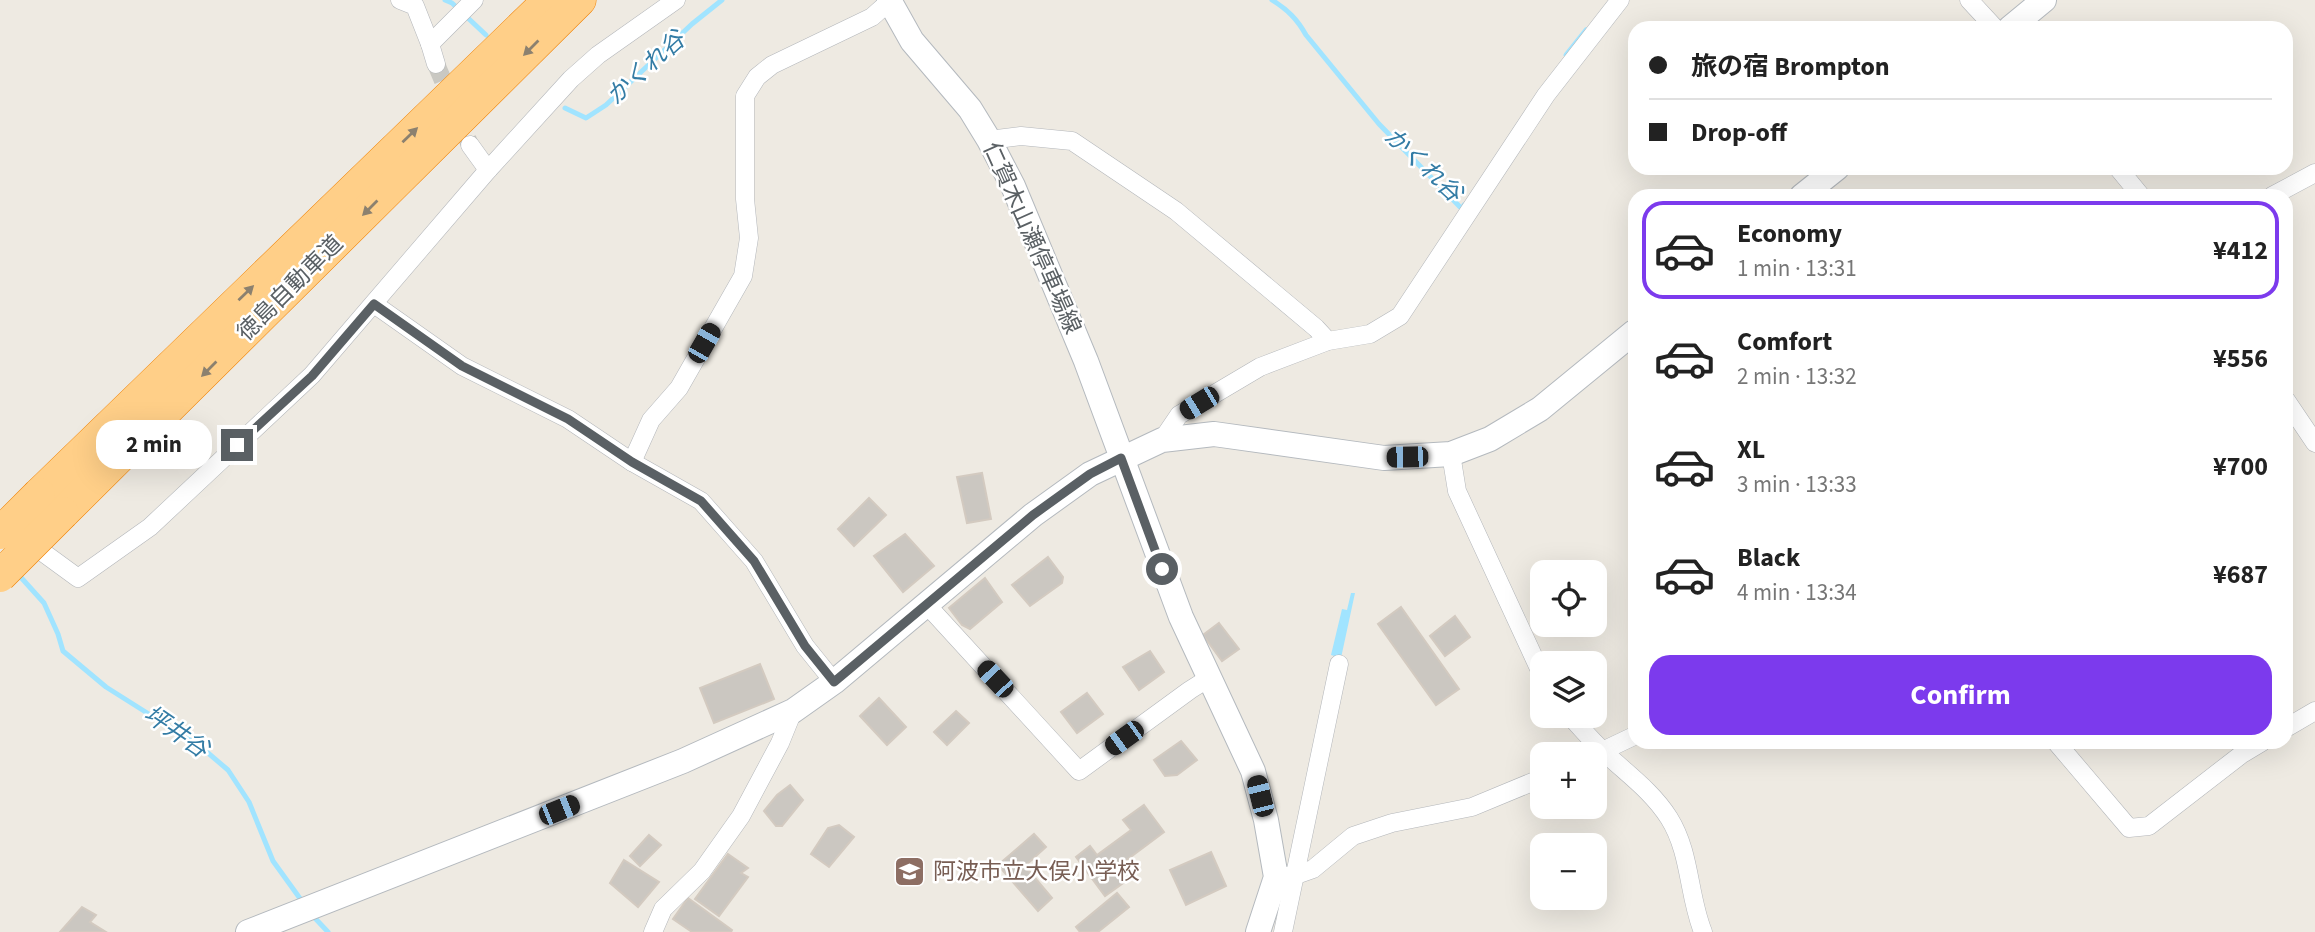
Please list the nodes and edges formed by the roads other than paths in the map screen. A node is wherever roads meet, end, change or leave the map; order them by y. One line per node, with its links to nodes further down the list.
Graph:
1 (400, 0): 12 (street)
2 (550, 0): 33 (highway, 徳島自動車道, one-way to 2, bridge)
3 (580, 0): 34 (highway, 徳島自動車道, one-way to 34, bridge)
4 (676, 0): 16 (street)
5 (1620, 0): 25 (street)
6 (1969, 0): 10 (street)
7 (2044, 0): 11 (main road)
8 (890, 1): 14 (main road, 仁賀木山瀬停車場線); 31 (street)
9 (472, 3): 12 (street)
10 (1988, 21)
11 (2018, 21)
12 (430, 44): 13 (street)
13 (436, 64)
14 (989, 140): 25 (street); 30 (main road, 仁賀木山瀬停車場線)
15 (470, 145): 16 (street)
16 (488, 170): 23 (street)
17 (2315, 173): 22 (street)
18 (1828, 175): 20 (main road)
19 (2124, 175): 21 (street)
20 (1811, 189)
21 (2135, 189)
22 (2285, 189)
23 (374, 304): 31 (street); 32 (street)
24 (1628, 337): 29 (main road)
25 (1328, 341): 27 (street)
26 (2293, 410): 28 (street)
27 (1162, 440): 29 (main road); 30 (main road)
28 (2315, 443)
29 (1451, 454): 36 (street)
30 (1121, 458): 35 (main road); 38 (main road, 仁賀木山瀬停車場線)
31 (632, 462): 39 (street)
32 (0, 522)
33 (0, 533)
34 (0, 576)
35 (927, 605): 38 (street); 39 (main road)
36 (1531, 651)
37 (1339, 664): 51 (street)
38 (1209, 678): 51 (main road, 仁賀木山瀬停車場線)
39 (834, 682): 40 (main road)
40 (793, 711): 52 (main road); 53 (street)
41 (2315, 711): 42 (street)
42 (2293, 724)
43 (1579, 728): 45 (street)
44 (1628, 739): 46 (street)
45 (1590, 742)
46 (1607, 749)
47 (2062, 749): 48 (street)
48 (2250, 749)
49 (1607, 760): 56 (street)
50 (1530, 783): 51 (street)
51 (1286, 876): 54 (main road, 仁賀木山瀬停車場線); 55 (street)
52 (248, 932)
53 (653, 932)
54 (1258, 932)
55 (1283, 932)
56 (1703, 932)

